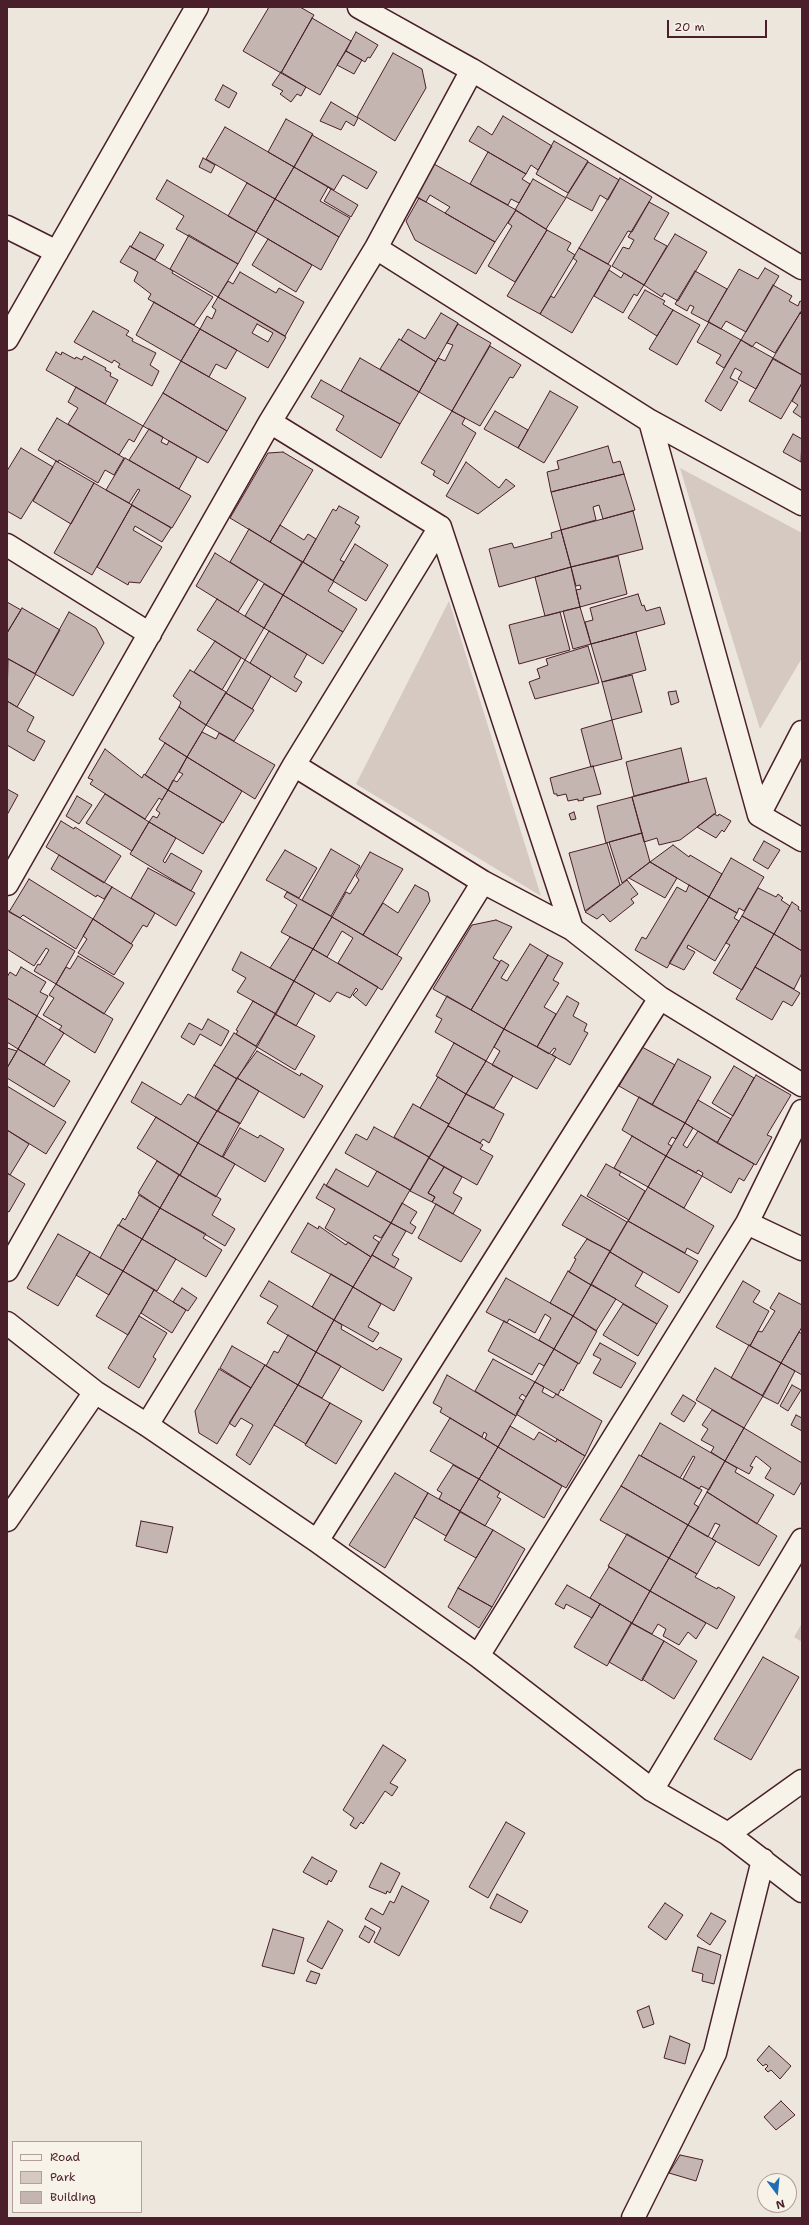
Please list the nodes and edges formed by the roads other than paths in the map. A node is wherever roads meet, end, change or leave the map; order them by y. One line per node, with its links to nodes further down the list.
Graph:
1 (197, 7): 6 (street)
2 (359, 7): 3 (street)
3 (472, 70): 5 (street); 7 (street)
4 (7, 226): 6 (street)
5 (376, 248): 9 (street); 10 (street)
6 (57, 252): 8 (street)
7 (802, 268)
8 (7, 339)
9 (650, 421): 11 (street); 17 (street)
10 (270, 422): 12 (street); 14 (street)
11 (802, 504)
12 (440, 527): 16 (street); 21 (street)
13 (7, 545): 14 (street)
14 (150, 634): 20 (street)
15 (802, 732): 17 (street)
16 (294, 765): 19 (street); 27 (street)
17 (759, 815): 18 (street)
18 (802, 840)
19 (483, 882): 21 (street); 30 (street)
20 (7, 884)
21 (572, 929): 22 (street)
22 (660, 998): 23 (street); 33 (street)
23 (802, 1085)
24 (802, 1111): 25 (street)
25 (747, 1223): 26 (street); 34 (street)
26 (802, 1249)
27 (7, 1270)
28 (7, 1323): 29 (street)
29 (96, 1392): 30 (street); 31 (street)
30 (147, 1425): 33 (street)
31 (7, 1520)
32 (802, 1540): 36 (street)
33 (317, 1541): 34 (street)
34 (478, 1656): 36 (street)
35 (802, 1781): 37 (street)
36 (652, 1790): 37 (street)
37 (728, 1834): 38 (street)
38 (763, 1860): 39 (street); 40 (street)
39 (802, 1890)
40 (633, 2218)

